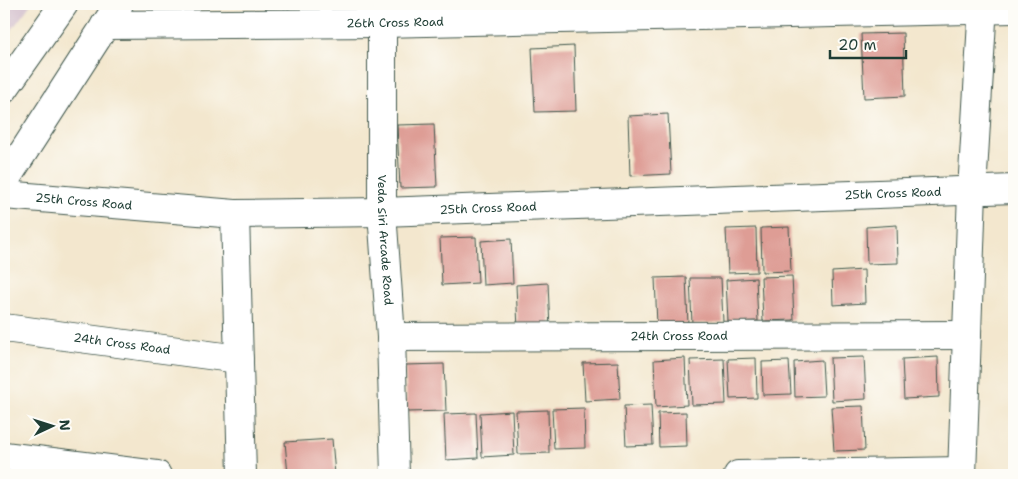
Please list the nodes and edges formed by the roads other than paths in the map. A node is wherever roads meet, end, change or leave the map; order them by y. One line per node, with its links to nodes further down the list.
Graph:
1 (64, 4): 6 (street)
2 (983, 7): 3 (street, 26th Cross Road); 4 (street, 26th Cross Road); 9 (street)
3 (1014, 9)
4 (382, 13): 5 (street, 26th Cross Road); 11 (street, Veda Siri Arcade Road)
5 (112, 14): 7 (street)
6 (4, 89)
7 (4, 182)
8 (1014, 189): 9 (street, 25th Cross Road)
9 (972, 191): 11 (street, 25th Cross Road); 14 (street)
10 (4, 195): 12 (street, 25th Cross Road)
11 (382, 212): 12 (street, 25th Cross Road); 15 (street, Veda Siri Arcade Road)
12 (235, 214): 16 (street)
13 (4, 328): 16 (street, 24th Cross Road)
14 (967, 334): 15 (street, 24th Cross Road); 18 (street)
15 (391, 337): 21 (street, Veda Siri Arcade Road)
16 (239, 359): 20 (street)
17 (4, 456): 19 (street)
18 (962, 473): 22 (street)
19 (157, 475)
20 (242, 475)
21 (396, 475)
22 (738, 475)

